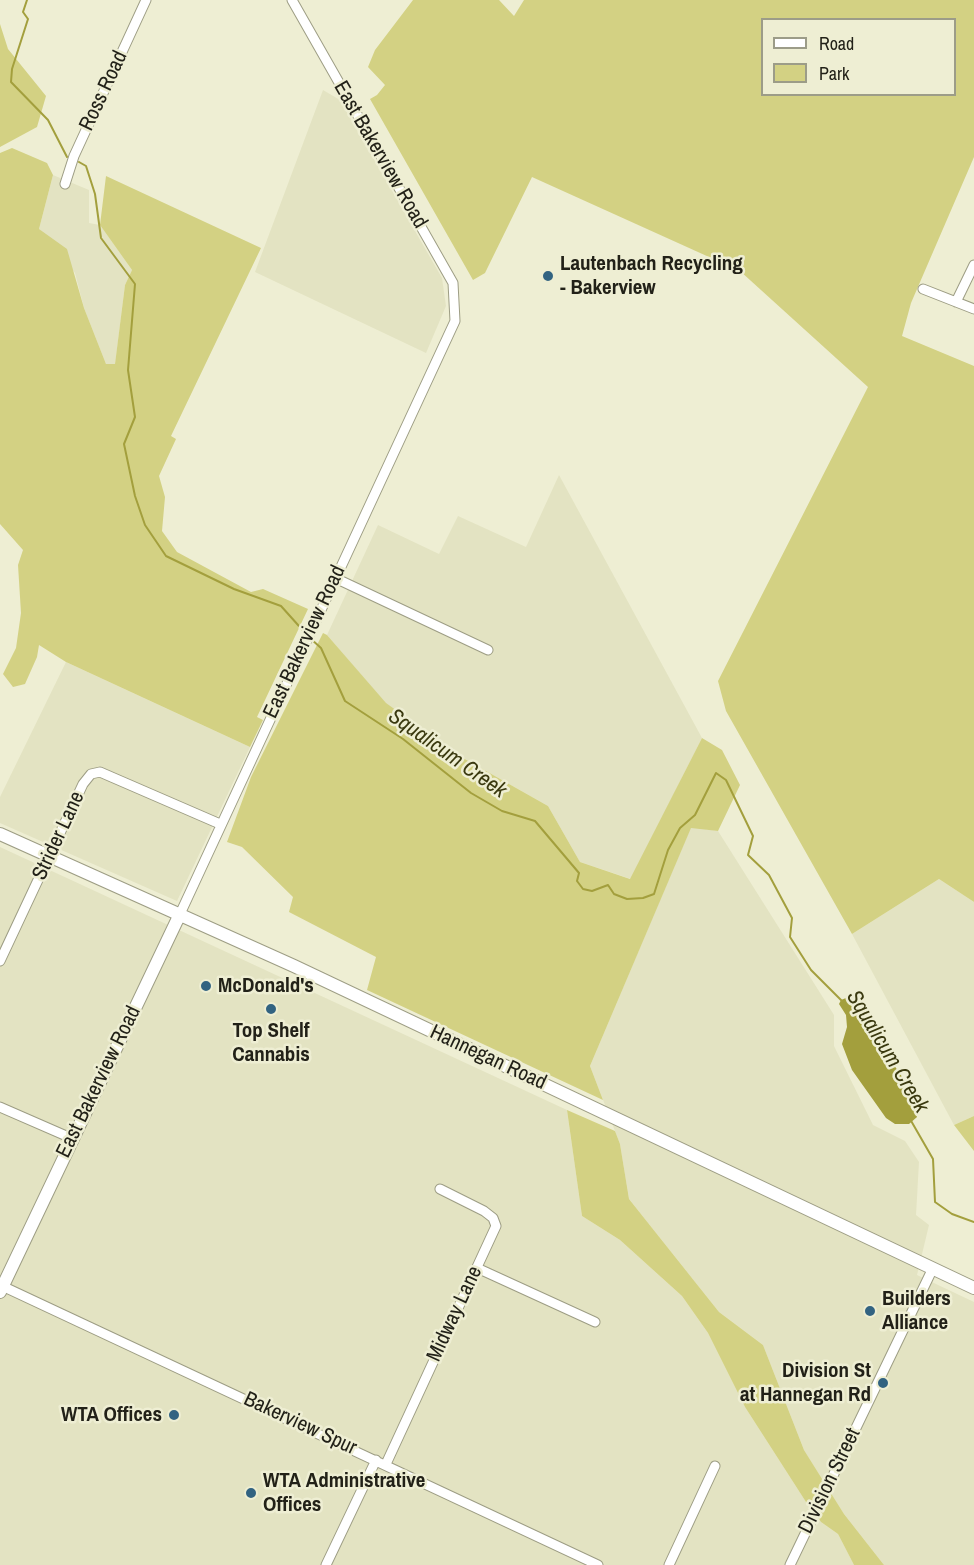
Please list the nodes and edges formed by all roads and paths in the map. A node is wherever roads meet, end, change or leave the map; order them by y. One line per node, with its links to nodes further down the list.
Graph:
1 (146, 0): 3 (street, Ross Road)
2 (292, 0): 8 (street, East Bakerview Road)
3 (65, 184)
4 (974, 265): 6 (street)
5 (923, 289): 6 (street)
6 (956, 302): 7 (street)
7 (974, 309)
8 (335, 578): 9 (street); 10 (street, East Bakerview Road)
9 (488, 650)
10 (220, 824): 12 (street, Strider Lane); 13 (street, East Bakerview Road)
11 (0, 834): 12 (main road, Hannegan Road)
12 (50, 856): 13 (main road, Hannegan Road); 14 (street, Strider Lane)
13 (180, 914): 16 (main road, East Bakerview Road); 19 (main road, Hannegan Road)
14 (0, 961)
15 (0, 1107): 16 (street)
16 (71, 1138): 20 (main road, East Bakerview Road)
17 (440, 1189): 18 (street, Midway Lane)
18 (477, 1268): 22 (street); 23 (street, Midway Lane)
19 (933, 1268): 21 (main road, Hannegan Road); 28 (street, Division Street)
20 (1, 1288): 23 (street, Bakerview Spur)
21 (974, 1288)
22 (595, 1322)
23 (381, 1462): 25 (street, Midway Lane); 26 (street, Bakerview Spur)
24 (715, 1466): 27 (street)
25 (326, 1565)
26 (598, 1565)
27 (669, 1565)
28 (790, 1565)

